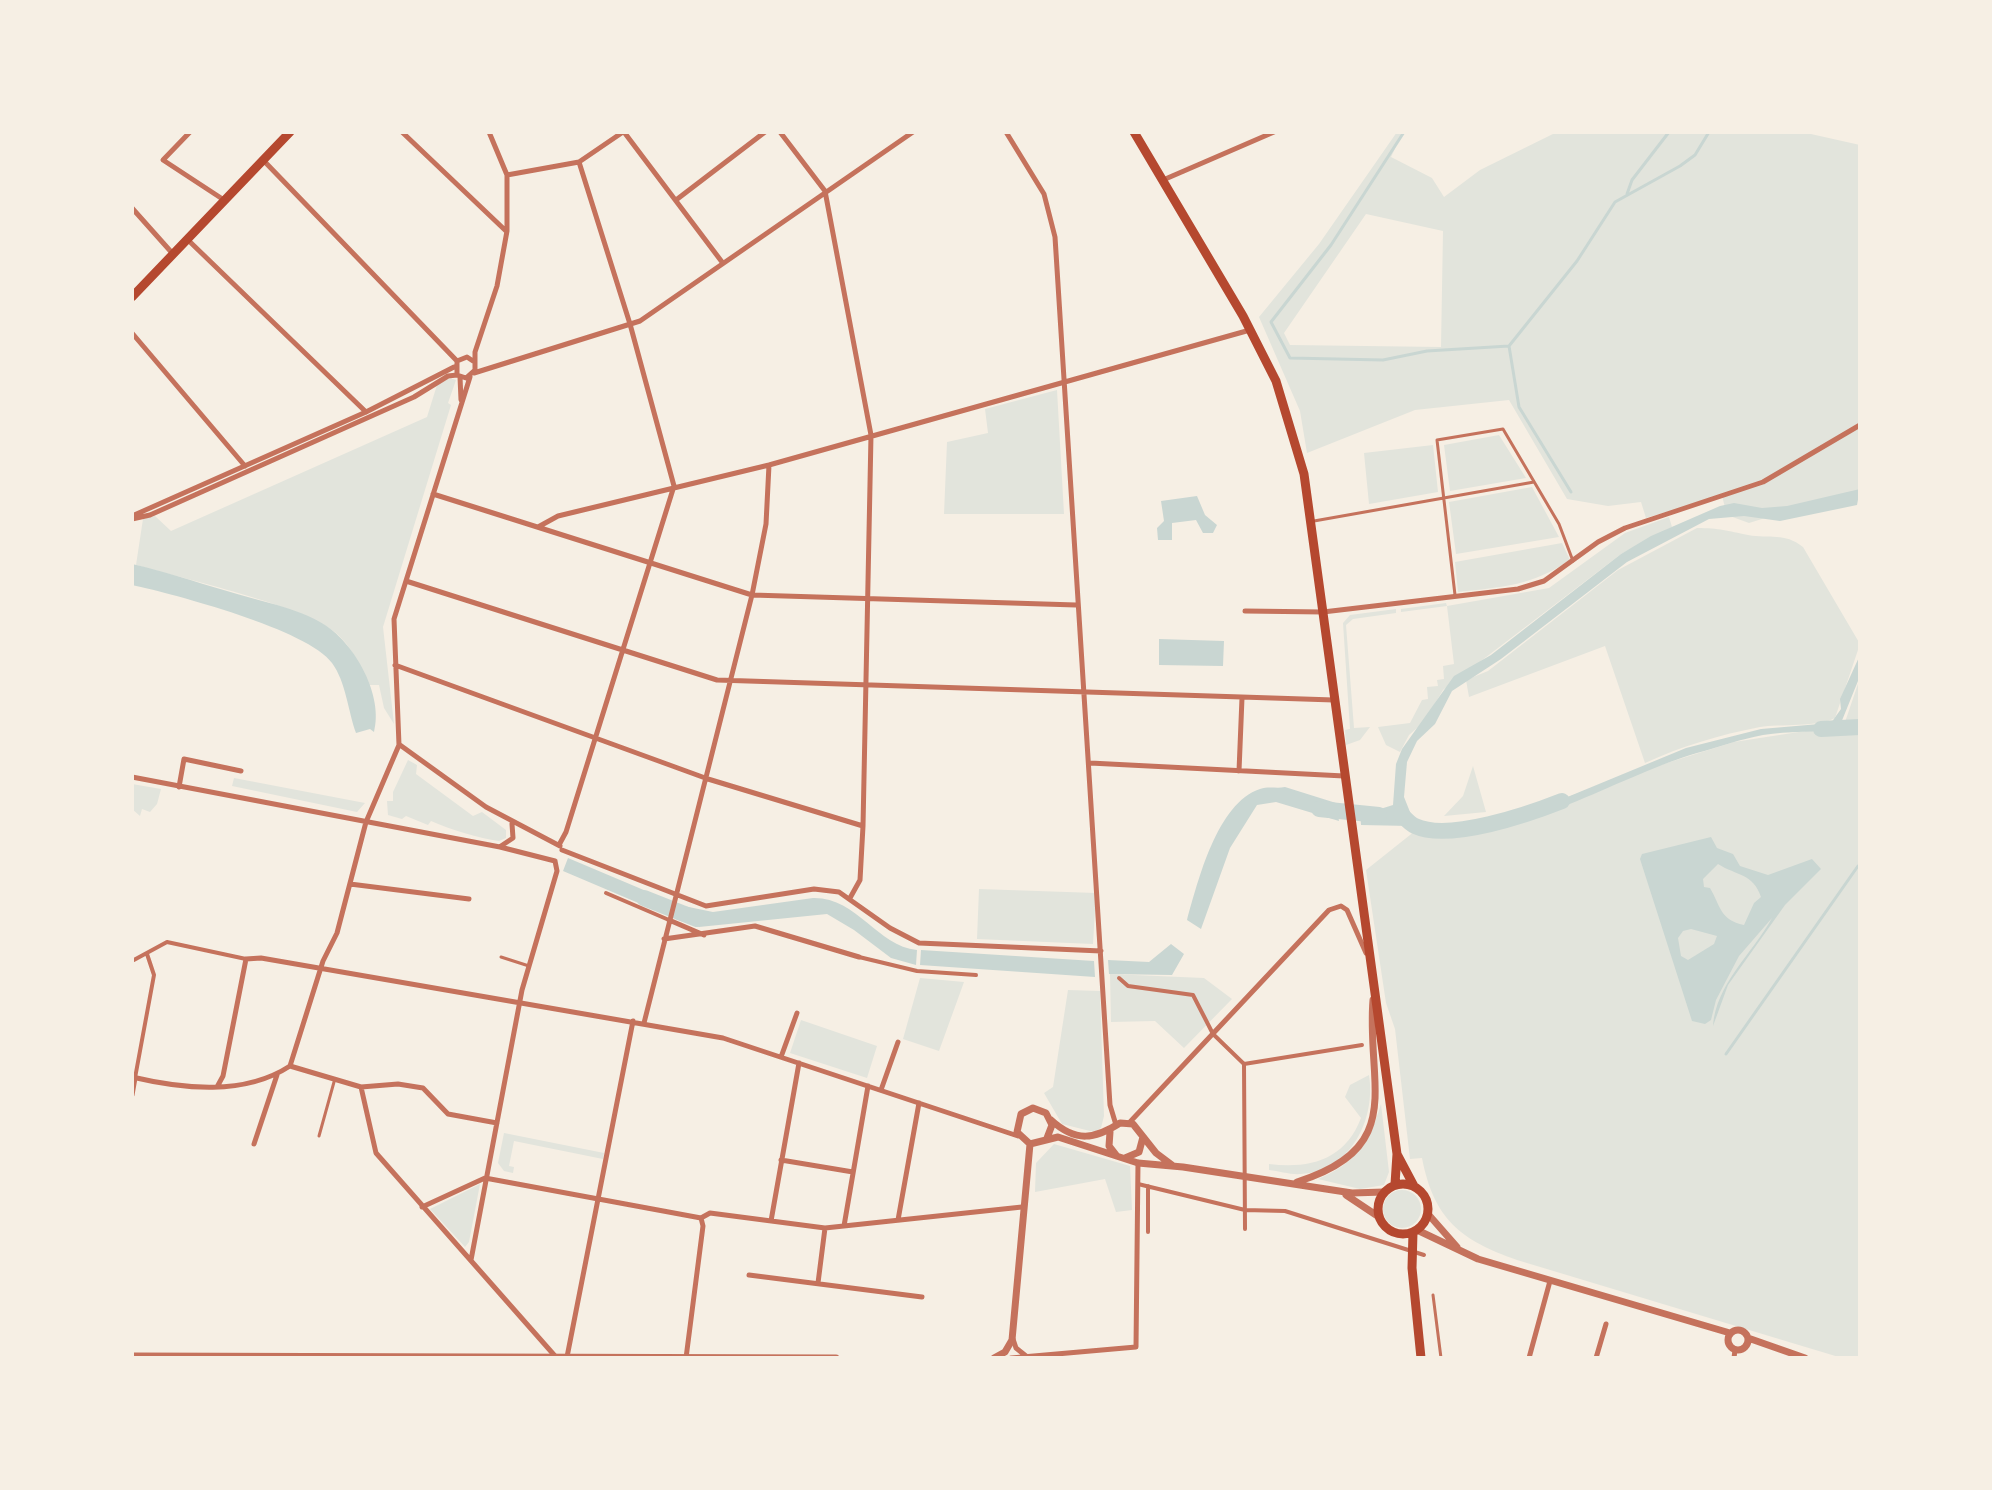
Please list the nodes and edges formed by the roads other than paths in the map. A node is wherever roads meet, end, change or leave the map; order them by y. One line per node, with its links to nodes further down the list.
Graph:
1 (190, 132): 18 (street)
2 (402, 132): 20 (street)
3 (489, 132): 14 (street)
4 (624, 132): 13 (street); 17 (street)
5 (765, 132): 17 (street)
6 (780, 132): 16 (street)
7 (913, 132): 16 (street)
8 (1006, 132): 33 (street)
9 (1134, 132): 15 (main road)
10 (1274, 132): 15 (street)
11 (286, 133): 12 (main road)
12 (264, 160): 18 (main road); 29 (street)
13 (579, 162): 14 (street); 25 (street)
14 (507, 175): 20 (street)
15 (1163, 181): 26 (main road)
16 (825, 191): 23 (street); 37 (street)
17 (676, 200): 23 (street)
18 (225, 201): 21 (main road)
19 (132, 208): 22 (street)
20 (507, 231): 28 (street)
21 (188, 240): 22 (main road); 35 (street)
22 (174, 254): 24 (main road)
23 (722, 262): 25 (street)
24 (132, 297)
25 (630, 324): 30 (street); 41 (street)
26 (1251, 330): 33 (street); 45 (main road)
27 (132, 333): 39 (street)
28 (474, 363): 29 (street); 30 (street); 31 (street)
29 (456, 364): 32 (street); 35 (street)
30 (487, 368): 31 (street)
31 (472, 375): 32 (street); 34 (street)
32 (459, 376): 34 (street); 44 (street)
33 (1064, 381): 37 (street); 53 (street)
34 (462, 403): 42 (street)
35 (366, 412): 39 (street)
36 (1860, 425): 47 (street)
37 (871, 435): 38 (street); 52 (street)
38 (769, 465): 41 (street); 50 (street)
39 (245, 466): 44 (street)
40 (1534, 482): 43 (lane); 43 (lane); 47 (lane)
41 (674, 486): 46 (street); 48 (street)
42 (433, 494): 46 (street); 49 (street)
43 (1444, 499): 45 (lane); 51 (lane)
44 (132, 518)
45 (1311, 522): 55 (main road)
46 (538, 527): 48 (street)
47 (1573, 561): 51 (street)
48 (650, 563): 50 (street); 56 (street)
49 (406, 581): 56 (street); 57 (street)
50 (752, 595): 52 (street); 58 (street)
51 (1455, 597): 55 (street)
52 (867, 601): 53 (street); 59 (street)
53 (1076, 605): 60 (street)
54 (1245, 611): 55 (street)
55 (1323, 612): 62 (main road)
56 (623, 649): 58 (street); 63 (street)
57 (395, 665): 63 (street); 64 (street)
58 (730, 681): 59 (street); 70 (street)
59 (866, 685): 60 (street); 74 (street)
60 (1085, 692): 61 (street); 65 (street)
61 (1242, 698): 62 (street); 67 (street)
62 (1334, 700): 68 (main road)
63 (594, 737): 70 (street); 75 (street)
64 (399, 745): 72 (street); 73 (street)
65 (1090, 763): 67 (street); 87 (street)
66 (241, 771): 71 (street)
67 (1239, 771): 68 (street)
68 (1344, 776): 92 (main road)
69 (132, 777): 71 (street)
70 (708, 779): 74 (street); 81 (street)
71 (179, 787): 72 (street)
72 (366, 822): 76 (street); 79 (street)
73 (512, 823): 75 (street); 76 (street)
74 (863, 826): 82 (street)
75 (559, 846): 77 (street); 78 (street); 81 (street)
76 (500, 847): 77 (street)
77 (547, 852): 78 (street)
78 (555, 861): 94 (street)
79 (350, 884): 83 (street); 95 (street)
80 (606, 893): 84 (street)
81 (676, 897): 82 (street); 84 (street)
82 (850, 898): 87 (street)
83 (469, 899)
84 (670, 918): 85 (street); 86 (street)
85 (705, 936): 86 (street); 90 (street)
86 (664, 939): 106 (street)
87 (1101, 951): 126 (street)
88 (147, 954): 91 (street); 93 (street); 96 (street)
89 (501, 957): 94 (lane)
90 (859, 957): 97 (street)
91 (246, 959): 95 (street); 102 (street)
92 (1369, 960): 100 (main road); 107 (street)
93 (132, 961)
94 (529, 966): 103 (street)
95 (321, 968): 103 (street); 113 (street)
96 (154, 975): 98 (street); 115 (street)
97 (976, 975)
98 (161, 977)
99 (1119, 978): 107 (street)
100 (1374, 989): 133 (main road); 141 (street)
101 (230, 990): 102 (street)
102 (239, 992): 118 (street)
103 (521, 1001): 105 (street); 124 (street)
104 (797, 1013): 110 (street)
105 (633, 1021): 106 (street); 148 (street)
106 (644, 1023): 110 (street)
107 (1213, 1034): 112 (street); 125 (street)
108 (898, 1042): 120 (street)
109 (1362, 1045): 112 (street)
110 (781, 1057): 111 (street)
111 (799, 1063): 117 (street); 135 (street)
112 (1244, 1064): 139 (street)
113 (290, 1066): 114 (street); 116 (street)
114 (277, 1074): 118 (street); 131 (street)
115 (134, 1078): 118 (street); 121 (street)
116 (334, 1082): 119 (street); 128 (lane)
117 (868, 1086): 120 (street); 138 (street)
118 (217, 1087)
119 (361, 1087): 124 (street); 149 (street)
120 (881, 1090): 122 (street)
121 (132, 1095)
122 (919, 1103): 129 (street); 155 (street)
123 (1051, 1120): 126 (street); 129 (street); 130 (street)
124 (497, 1123): 140 (street)
125 (1129, 1123): 126 (street); 127 (street)
126 (1113, 1129): 134 (street)
127 (1143, 1135): 134 (street); 137 (street)
128 (319, 1136)
129 (1020, 1136): 132 (street)
130 (1047, 1138): 132 (street); 134 (street)
131 (254, 1144)
132 (1030, 1144): 150 (street)
133 (1397, 1154): 143 (main road); 145 (main road)
134 (1120, 1157): 136 (street)
135 (781, 1160): 138 (street); 156 (street)
136 (1138, 1163): 137 (street); 142 (street)
137 (1172, 1165): 139 (street)
138 (853, 1172): 157 (street)
139 (1245, 1176): 141 (street); 151 (street)
140 (485, 1178): 148 (street); 149 (street); 166 (street)
141 (1295, 1182): 146 (street)
142 (1136, 1183): 144 (street); 178 (street)
143 (1395, 1184): 145 (main road); 147 (main road)
144 (1148, 1186): 151 (street); 161 (street)
145 (1414, 1186): 152 (main road)
146 (1329, 1189): 147 (street); 153 (street)
147 (1384, 1192): 153 (main road)
148 (600, 1198): 154 (street); 180 (street)
149 (422, 1207): 166 (street)
150 (1022, 1207): 155 (street); 173 (street)
151 (1245, 1210): 159 (street); 163 (street)
152 (1428, 1214): 160 (main road); 164 (street)
153 (1379, 1217): 162 (main road)
154 (701, 1218): 156 (street); 181 (street)
155 (898, 1220): 157 (street)
156 (771, 1221): 158 (street)
157 (844, 1226): 158 (street)
158 (825, 1228): 169 (street)
159 (1245, 1229)
160 (1415, 1231): 162 (main road); 163 (main road); 164 (street)
161 (1148, 1232)
162 (1398, 1234): 163 (main road)
163 (1408, 1247): 165 (street); 185 (main road)
164 (1461, 1251): 168 (street)
165 (1424, 1255)
166 (471, 1260): 179 (street)
167 (749, 1275): 169 (street)
168 (1550, 1281): 174 (street); 187 (street)
169 (818, 1283): 171 (street)
170 (1433, 1295): 186 (lane)
171 (922, 1297)
172 (1606, 1324): 188 (street)
173 (1013, 1336): 178 (street); 183 (street)
174 (1729, 1336): 175 (street); 176 (street)
175 (1748, 1342): 176 (street); 189 (street)
176 (1735, 1354)
177 (132, 1356): 179 (street)
178 (1035, 1357): 184 (street)
179 (556, 1358): 180 (street)
180 (566, 1358): 181 (street)
181 (686, 1358): 182 (street)
182 (836, 1358)
183 (994, 1358)
184 (1011, 1358)
185 (1421, 1358)
186 (1441, 1358)
187 (1529, 1358)
188 (1596, 1358)
189 (1805, 1358)

